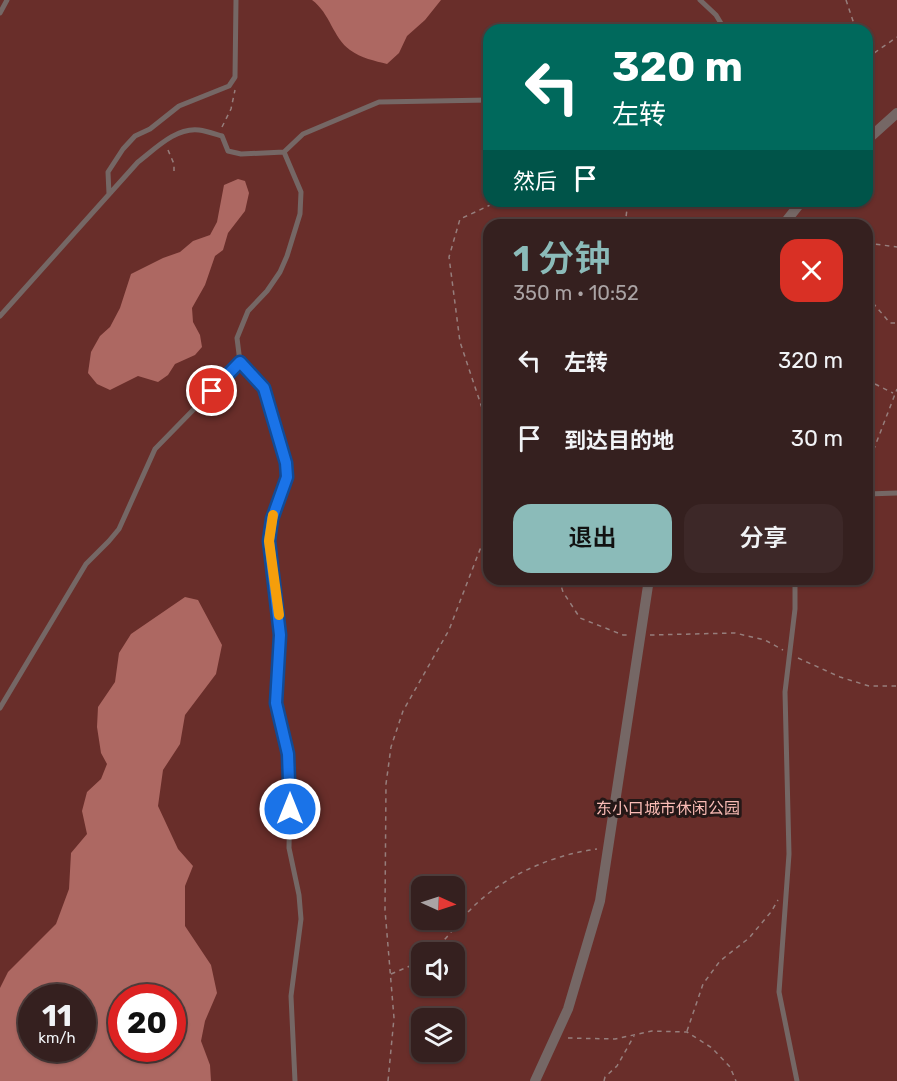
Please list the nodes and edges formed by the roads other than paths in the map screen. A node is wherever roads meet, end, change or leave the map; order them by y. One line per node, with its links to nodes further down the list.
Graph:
1 (7, 0): 4 (lane)
2 (236, 0): 10 (lane)
3 (699, 0): 5 (lane)
4 (0, 13)
5 (721, 24)
6 (483, 100): 9 (lane)
7 (897, 113): 8 (street)
8 (873, 135)
9 (284, 152): 10 (lane); 14 (lane)
10 (109, 194): 13 (lane)
11 (797, 207): 12 (street)
12 (788, 219)
13 (0, 316)
14 (240, 362): 19 (lane); 20 (lane)
15 (897, 493): 16 (lane)
16 (873, 494)
17 (648, 585): 21 (street)
18 (795, 585): 22 (lane)
19 (0, 708)
20 (295, 1081)
21 (535, 1081)
22 (797, 1081)

